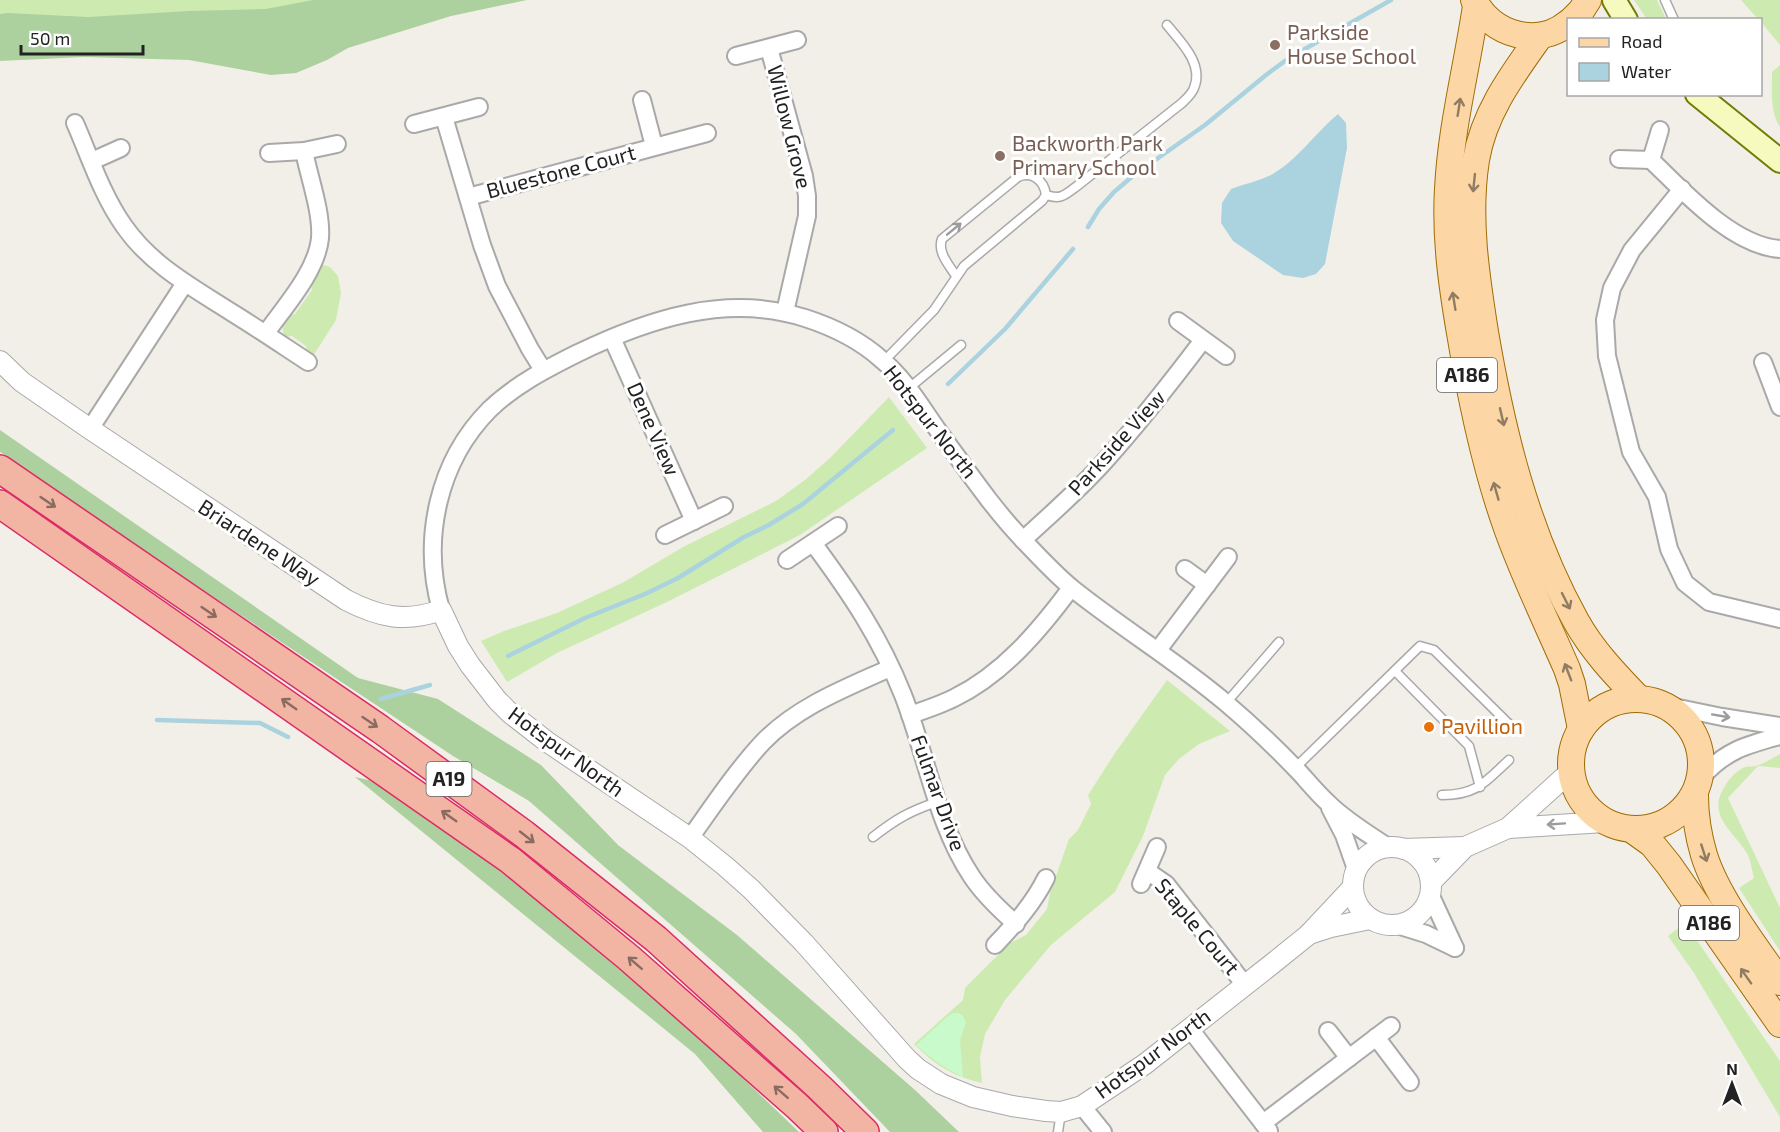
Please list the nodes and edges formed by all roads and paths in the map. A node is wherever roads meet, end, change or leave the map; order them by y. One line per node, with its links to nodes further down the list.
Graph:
1 (1588, 0): 5 (main road)
2 (1614, 0): 6 (main road)
3 (1665, 0): 7 (lane)
4 (1475, 3): 10 (main road, A186); 77 (main road, A186, one-way to 4)
5 (1575, 18)
6 (1625, 18)
7 (1673, 18)
8 (1167, 25): 32 (lane)
9 (1567, 25): 10 (main road)
10 (1540, 36): 71 (main road, A186, one-way to 71)
11 (797, 40): 12 (street)
12 (769, 48): 13 (street); 37 (street, Willow Grove)
13 (736, 56)
14 (1699, 96): 30 (main road)
15 (642, 100): 23 (street, Bluestone Court)
16 (479, 107): 17 (street)
17 (444, 117): 19 (street); 33 (street, Bluestone Court)
18 (75, 123): 29 (street)
19 (414, 124)
20 (1660, 130): 28 (street)
21 (707, 133): 23 (street, Bluestone Court)
22 (337, 144): 25 (street)
23 (654, 146): 33 (street, Bluestone Court)
24 (121, 148): 29 (street)
25 (304, 151): 26 (street); 39 (street)
26 (268, 153)
27 (1619, 159): 28 (street)
28 (1651, 160): 31 (street)
29 (92, 161): 36 (street)
30 (1780, 161)
31 (1682, 189): 34 (street); 66 (street)
32 (1046, 195): 35 (lane); 35 (lane, one-way to 32)
33 (468, 197): 48 (street, Bluestone Court)
34 (1780, 249)
35 (956, 276): 45 (lane)
36 (185, 283): 39 (street); 51 (street)
37 (785, 312): 40 (street, Hotspur North); 45 (street, Hotspur North)
38 (1178, 321): 41 (street)
39 (266, 333): 46 (street)
40 (612, 338): 48 (street, Hotspur North); 55 (street, Dene View)
41 (1203, 340): 43 (street); 58 (street, Parkside View)
42 (961, 345): 49 (lane)
43 (1226, 356)
44 (0, 361): 51 (street, Briardene Way)
45 (884, 361): 49 (street, Hotspur North)
46 (308, 362)
47 (1763, 362): 50 (street)
48 (543, 370): 65 (street, Hotspur North)
49 (909, 388): 58 (street, Hotspur North)
50 (1780, 407)
51 (90, 429): 65 (street, Briardene Way)
52 (0, 469): 116 (highway, A19, one-way to 116)
53 (0, 504): 115 (highway, A19, one-way to 53)
54 (724, 506): 55 (street)
55 (694, 521): 57 (street)
56 (838, 526): 59 (street)
57 (665, 535)
58 (1023, 540): 64 (street, Hotspur North)
59 (813, 543): 61 (street); 69 (street, Fulmar Drive)
60 (1228, 557): 63 (street)
61 (787, 560)
62 (1185, 569): 63 (street)
63 (1207, 585): 68 (street)
64 (1071, 588): 68 (street, Hotspur North); 74 (street, Fulmar Drive)
65 (441, 610): 91 (street, Hotspur North)
66 (1780, 619)
67 (1279, 642): 72 (lane)
68 (1158, 650): 72 (street, Hotspur North)
69 (891, 668): 74 (street, Fulmar Drive); 91 (street)
70 (1395, 671): 76 (lane); 80 (lane); 82 (lane)
71 (1638, 698): 73 (main road, A186); 77 (main road, A186)
72 (1226, 703): 80 (street, Hotspur North)
73 (1664, 705): 75 (street, one-way to 75); 83 (main road, A186)
74 (910, 715): 85 (street, Fulmar Drive)
75 (1780, 726)
76 (1514, 729)
77 (1581, 729): 81 (main road, A186)
78 (1780, 736): 83 (street)
79 (1509, 760): 82 (lane)
80 (1295, 768): 86 (street, Hotspur North)
81 (1571, 771): 87 (main road, A186); 88 (street)
82 (1480, 787): 84 (lane)
83 (1697, 787): 89 (main road, A186); 103 (main road, A186, one-way to 103)
84 (1442, 795)
85 (937, 802): 90 (lane); 99 (street, Fulmar Drive)
86 (1328, 804): 94 (street, Hotspur North); 96 (street, Hotspur North)
87 (1605, 822): 88 (street, one-way to 88); 89 (main road, A186)
88 (1508, 828): 93 (street)
89 (1631, 829): 105 (main road, A186, one-way to 89)
90 (873, 837)
91 (690, 838): 113 (street, Hotspur North)
92 (1157, 847): 104 (street, Staple Court)
93 (1465, 847): 94 (street); 97 (street)
94 (1396, 848): 96 (street); 97 (street)
95 (1046, 878): 99 (street)
96 (1354, 878): 98 (street); 101 (street, Hotspur North)
97 (1430, 888): 100 (street); 100 (street)
98 (1370, 919): 100 (street); 101 (street)
99 (1016, 924): 102 (street)
100 (1397, 924)
101 (1308, 934): 104 (street, Hotspur North)
102 (995, 945)
103 (1780, 982)
104 (1245, 985): 107 (street, Hotspur North)
105 (1780, 1024)
106 (1391, 1026): 109 (street)
107 (1190, 1029): 112 (street, Hotspur North); 114 (street)
108 (1328, 1031): 110 (street)
109 (1376, 1037): 110 (street); 111 (street)
110 (1349, 1058): 114 (street)
111 (1410, 1082)
112 (1082, 1106): 113 (street, Hotspur North); 118 (street)
113 (1061, 1112): 117 (lane)
114 (1266, 1128)
115 (824, 1132)
116 (865, 1132)
117 (1058, 1132)
118 (1103, 1132)

